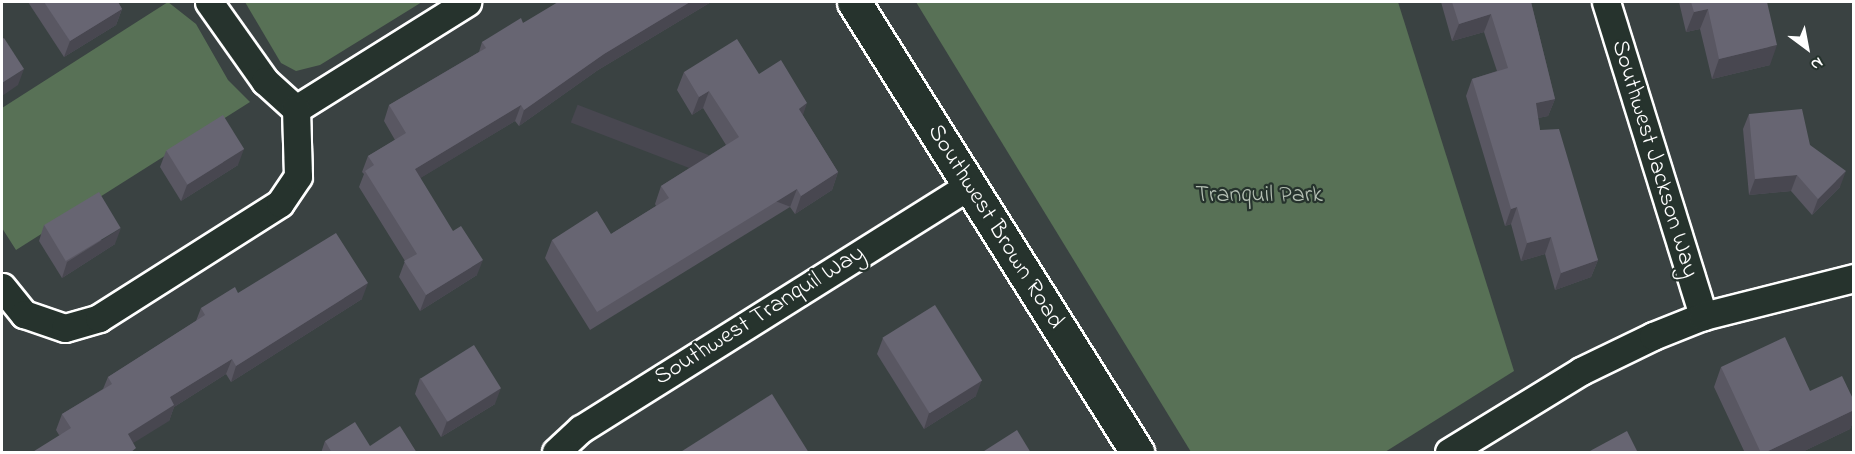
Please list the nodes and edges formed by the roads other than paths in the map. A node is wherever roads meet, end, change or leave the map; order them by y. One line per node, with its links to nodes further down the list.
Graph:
1 (209, 2): 5 (street)
2 (467, 2): 5 (street)
3 (854, 2): 6 (street, Southwest Brown Road)
4 (1606, 2): 9 (street, Southwest Jackson Way)
5 (297, 109): 8 (street)
6 (968, 186): 10 (street, Southwest Tranquil Way); 11 (street, Southwest Brown Road)
7 (1854, 278): 9 (street)
8 (2, 287)
9 (1703, 316): 12 (street)
10 (556, 453)
11 (1137, 453)
12 (1449, 453)

